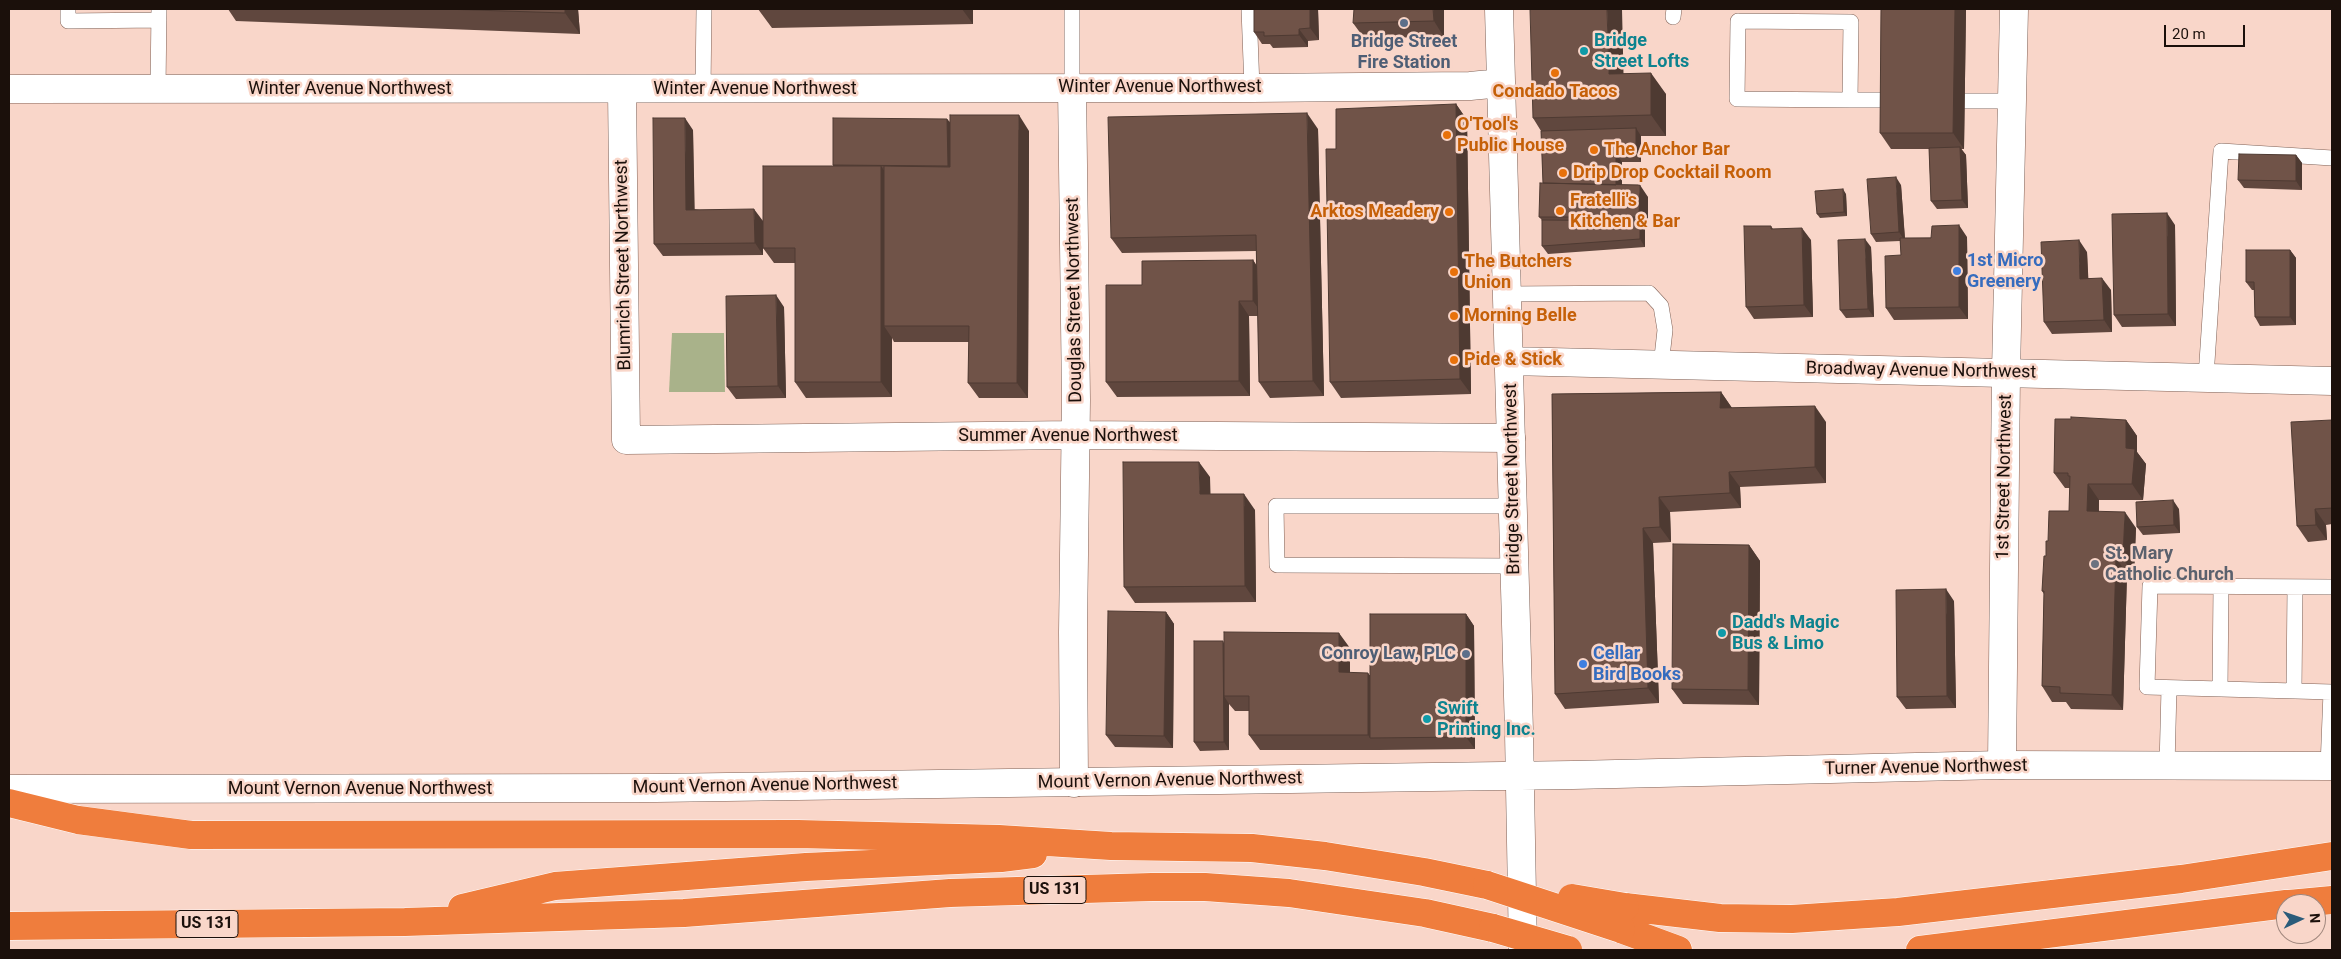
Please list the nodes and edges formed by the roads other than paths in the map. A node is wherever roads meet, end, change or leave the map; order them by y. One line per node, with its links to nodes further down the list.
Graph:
1 (68, 9): 7 (lane)
2 (704, 9): 12 (lane)
3 (1072, 9): 9 (lane)
4 (1249, 9): 10 (lane)
5 (1499, 9): 8 (street, Bridge Street Northwest)
6 (2014, 9): 18 (street, 1st Street Northwest)
7 (159, 15): 13 (lane)
8 (1501, 83): 10 (street, Winter Avenue Northwest); 20 (street, Bridge Street Northwest)
9 (1072, 87): 10 (street, Winter Avenue Northwest); 12 (street, Winter Avenue Northwest); 27 (street, Douglas Street Northwest)
10 (1252, 88)
11 (9, 89): 13 (street, Winter Avenue Northwest)
12 (703, 89): 14 (street, Winter Avenue Northwest)
13 (158, 90): 14 (street, Winter Avenue Northwest)
14 (622, 90): 29 (street, Blumrich Street Northwest)
15 (1850, 100): 15 (lane); 16 (lane)
16 (1891, 100)
17 (1964, 101): 18 (lane)
18 (2012, 101): 23 (street, 1st Street Northwest)
19 (2332, 158): 25 (lane)
20 (1508, 294): 21 (street, Bridge Street Northwest); 22 (lane)
21 (1510, 361): 22 (street, Broadway Avenue Northwest); 28 (street, Bridge Street Northwest)
22 (1661, 366): 23 (street, Broadway Avenue Northwest)
23 (2006, 372): 25 (street, Broadway Avenue Northwest); 39 (street, 1st Street Northwest)
24 (2332, 375): 26 (lane)
25 (2206, 377): 26 (street, Broadway Avenue Northwest)
26 (2332, 380)
27 (1076, 435): 28 (street, Summer Avenue Northwest); 29 (street, Summer Avenue Northwest); 43 (street, Douglas Street Northwest)
28 (1511, 438): 30 (street, Bridge Street Northwest)
29 (626, 440)
30 (1513, 506): 31 (street, Bridge Street Northwest); 31 (lane)
31 (1515, 566): 42 (street, Bridge Street Northwest)
32 (2221, 586): 33 (lane); 35 (lane); 36 (lane)
33 (2295, 587): 34 (lane); 37 (lane)
34 (2332, 587)
35 (2169, 688): 36 (lane); 41 (lane)
36 (2220, 689): 37 (lane)
37 (2294, 691): 38 (lane)
38 (2332, 692): 40 (lane)
39 (2002, 765): 41 (street, Turner Avenue Northwest); 42 (street, Turner Avenue Northwest)
40 (2330, 766): 41 (street, Turner Avenue Northwest)
41 (2167, 767)
42 (1520, 776): 43 (street, Mount Vernon Avenue Northwest); 53 (street, Bridge Street Northwest)
43 (1074, 783): 44 (street, Mount Vernon Avenue Northwest)
44 (9, 789)
45 (9, 803): 46 (highway)
46 (1111, 846): 49 (highway, bridge); 50 (highway)
47 (2332, 856): 49 (highway)
48 (2276, 906): 57 (highway)
49 (1623, 918): 56 (highway)
50 (405, 922): 51 (highway, US 131); 52 (highway, US 131)
51 (9, 926)
52 (1493, 928): 54 (highway, bridge); 55 (highway, US 131, bridge)
53 (1523, 950)
54 (1531, 950)
55 (1568, 950)
56 (1678, 950)
57 (1920, 950)

